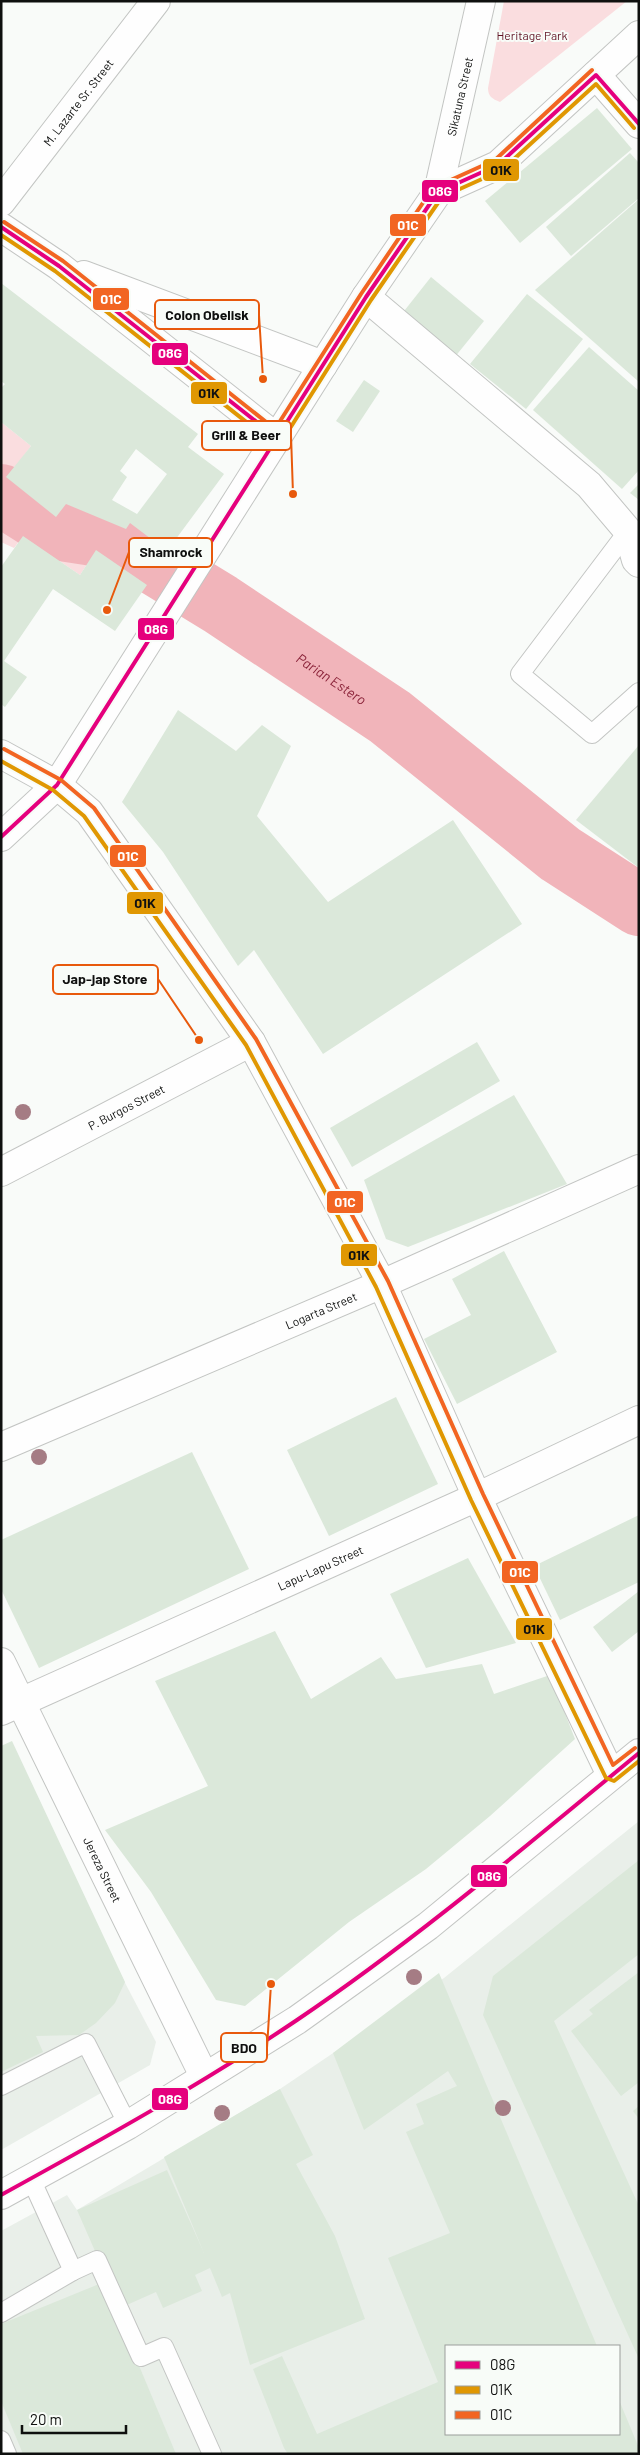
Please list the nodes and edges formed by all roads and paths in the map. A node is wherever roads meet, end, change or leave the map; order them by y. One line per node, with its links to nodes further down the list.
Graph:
1 (156, 1): 7 (street, M. Lazarte Sr. Street)
2 (481, 1): 6 (street, Sikatuna Street)
3 (639, 35): 4 (street)
4 (596, 75): 5 (street); 6 (street)
5 (639, 124)
6 (438, 192): 10 (street)
7 (1, 202)
8 (1, 228): 9 (street)
9 (59, 266): 11 (street); 12 (street)
10 (366, 297): 11 (street); 13 (street)
11 (323, 365): 12 (street)
12 (277, 438): 17 (street)
13 (628, 531): 14 (street); 15 (lane)
14 (639, 563)
15 (639, 692)
16 (1, 754): 17 (street)
17 (57, 785): 18 (street); 19 (street)
18 (1, 837)
19 (251, 1042): 21 (street, P. Burgos Street); 22 (street)
20 (639, 1169): 22 (street, Logarta Street)
21 (1, 1172)
22 (382, 1284): 24 (street, Logarta Street); 25 (street)
23 (639, 1420): 25 (street, Lapu-Lapu Street)
24 (1, 1447)
25 (477, 1497): 27 (street, Lapu-Lapu Street); 29 (street)
26 (1, 1662): 27 (street, Jereza Street)
27 (11, 1706): 30 (street, Jereza Street)
28 (639, 1753): 29 (street)
29 (612, 1775): 30 (street)
30 (204, 2076): 32 (street)
31 (1, 2086): 32 (lane)
32 (128, 2125): 33 (street)
33 (31, 2179): 34 (street); 35 (lane)
34 (1, 2195)
35 (73, 2271): 36 (lane); 39 (lane)
36 (1, 2313)
37 (1, 2440): 38 (lane)
38 (7, 2454)
39 (212, 2454)

